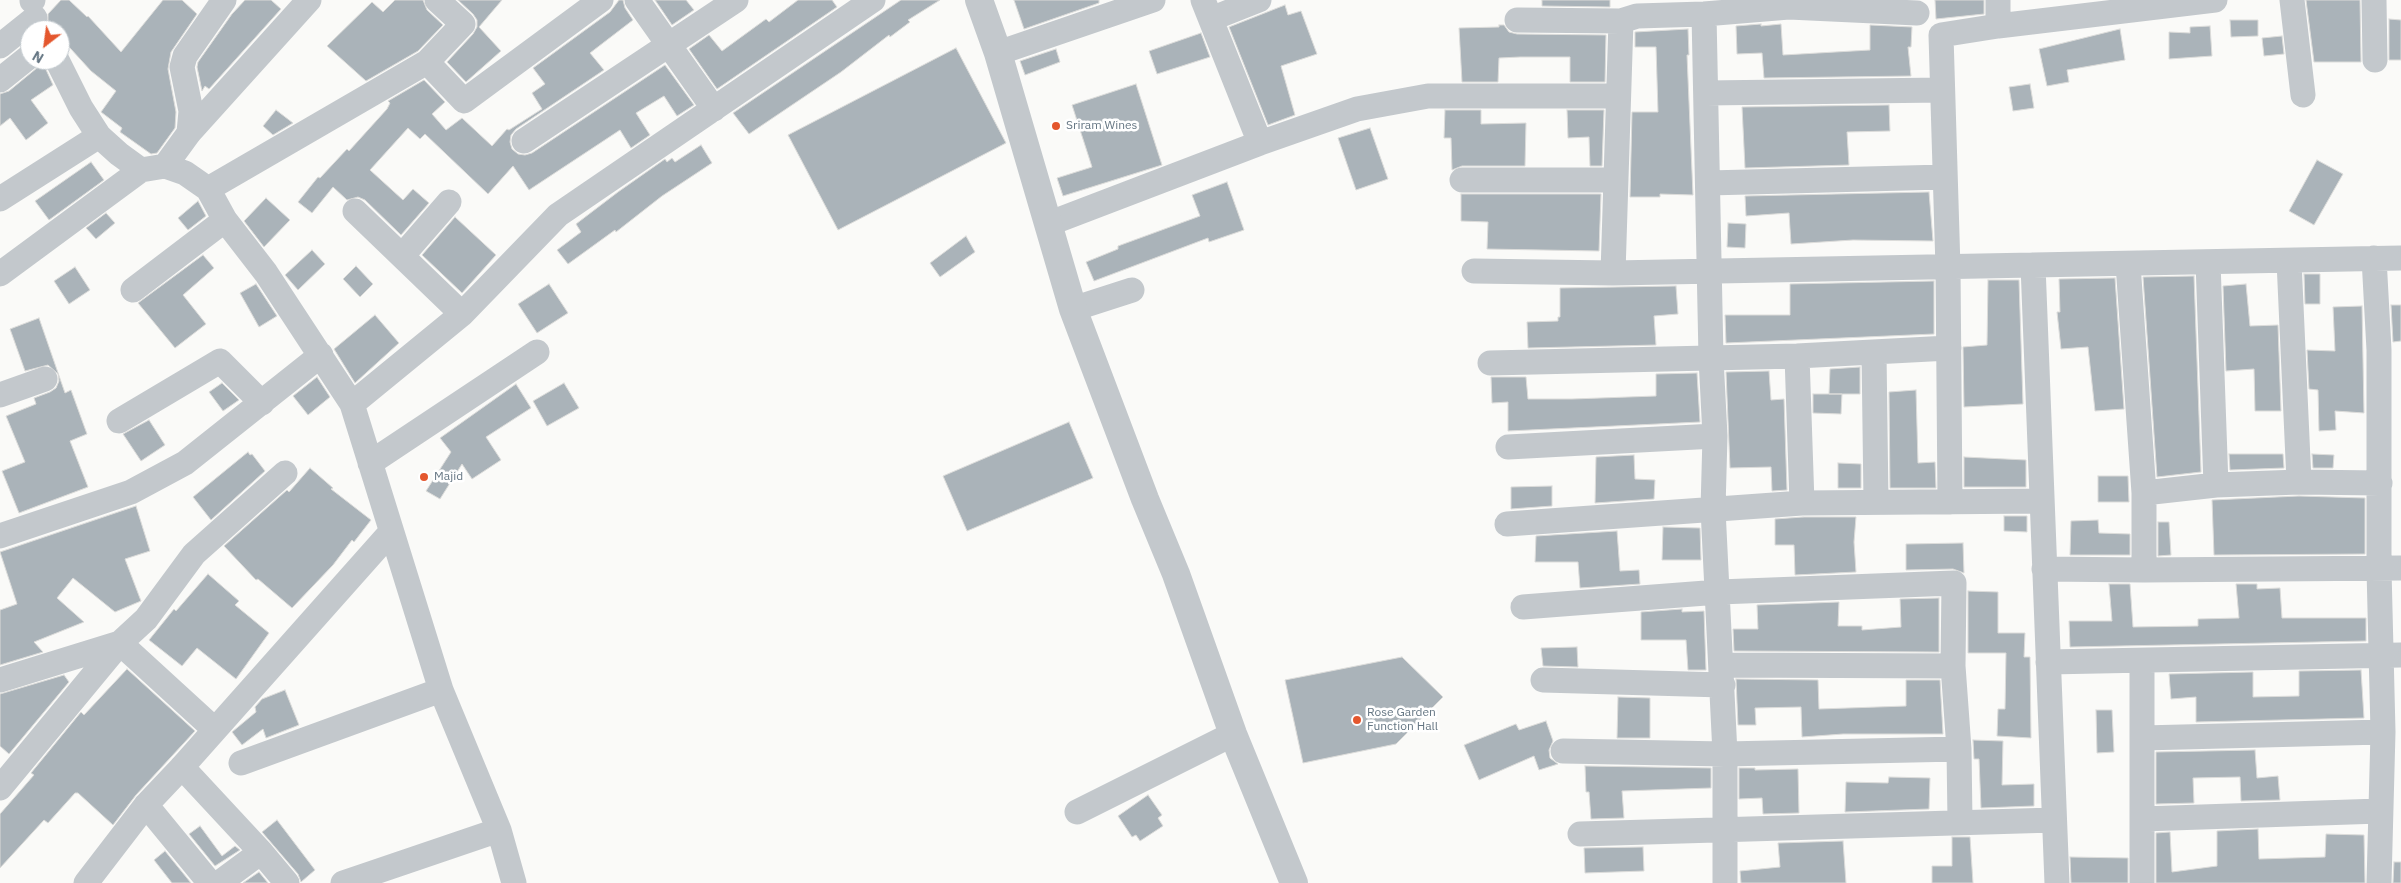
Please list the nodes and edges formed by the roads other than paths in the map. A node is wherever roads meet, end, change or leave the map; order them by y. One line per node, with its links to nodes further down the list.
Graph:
1 (224, 0): 39 (street)
2 (309, 0): 39 (street)
3 (437, 0): 30 (street)
4 (601, 0): 30 (street)
5 (637, 0): 27 (street)
6 (736, 0): 27 (street)
7 (873, 0): 38 (street)
8 (979, 0): 28 (street)
9 (1153, 0): 28 (street)
10 (1259, 0): 19 (street)
11 (1998, 0): 24 (street)
12 (2215, 0): 16 (street)
13 (2292, 0): 36 (street)
14 (2374, 0): 29 (street)
15 (1789, 3): 17 (street); 21 (street)
16 (2158, 3): 18 (street)
17 (1916, 6): 25 (street)
18 (2079, 8): 24 (street)
19 (1207, 9): 42 (street)
20 (35, 10): 26 (street)
21 (1704, 14): 23 (street); 35 (street)
22 (1517, 20): 23 (street)
23 (1621, 21): 37 (street)
24 (1998, 26): 25 (street)
25 (1941, 35): 34 (street)
26 (0, 46)
27 (670, 46): 38 (street); 41 (street)
28 (998, 53): 53 (street)
29 (2375, 60)
30 (427, 62): 48 (street)
31 (20, 64): 33 (street)
32 (62, 70): 40 (street)
33 (0, 80)
34 (1942, 90): 35 (street); 44 (street)
35 (1706, 94): 47 (street)
36 (2303, 95)
37 (1618, 96): 42 (street); 46 (street)
38 (714, 109): 69 (street)
39 (189, 133): 43 (street)
40 (99, 136): 43 (street); 49 (street)
41 (524, 140)
42 (1260, 144): 53 (street)
43 (153, 168): 48 (street); 65 (street)
44 (1945, 177): 47 (street); 61 (street)
45 (1462, 180): 46 (street)
46 (1616, 180): 64 (street)
47 (1708, 183): 63 (street)
48 (208, 189): 52 (street)
49 (0, 199)
50 (449, 202): 54 (street)
51 (354, 212): 54 (street)
52 (225, 220): 66 (street); 74 (street)
53 (1048, 224): 68 (street)
54 (402, 256): 69 (street)
55 (2374, 258): 56 (street); 57 (street); 71 (street)
56 (2401, 258)
57 (2289, 261): 58 (street); 87 (street)
58 (2208, 262): 59 (street); 89 (street)
59 (2128, 264): 60 (street); 90 (street)
60 (2032, 266): 61 (street); 91 (street)
61 (1948, 268): 63 (street); 70 (street)
62 (1474, 271): 64 (street)
63 (1709, 271): 64 (street); 76 (street)
64 (1613, 273)
65 (0, 274)
66 (133, 290)
67 (1132, 290): 68 (street)
68 (1074, 309): 115 (street)
69 (462, 314): 81 (street)
70 (1949, 348): 73 (street); 93 (street)
71 (2390, 350): 88 (street)
72 (537, 352): 85 (street)
73 (1874, 352): 75 (street); 92 (street)
74 (321, 355): 80 (street); 81 (street)
75 (1797, 356): 76 (street); 94 (street)
76 (1711, 358): 77 (street); 83 (street)
77 (1490, 363)
78 (45, 379): 79 (street)
79 (0, 395)
80 (262, 403): 82 (street); 98 (street)
81 (352, 404): 85 (street)
82 (119, 421)
83 (1715, 436): 84 (street); 95 (street)
84 (1508, 447)
85 (370, 463): 97 (street)
86 (285, 473): 104 (street)
87 (2299, 482): 88 (street); 89 (street)
88 (2380, 483): 99 (street)
89 (2216, 485): 90 (street)
90 (2144, 493): 101 (street)
91 (2042, 501): 93 (street); 100 (street)
92 (1876, 502): 93 (street); 94 (street)
93 (1950, 502)
94 (1802, 503): 95 (street)
95 (1713, 509): 96 (street); 102 (street)
96 (1507, 524)
97 (390, 533): 112 (street); 113 (street)
98 (0, 536)
99 (2390, 568): 101 (street); 105 (street)
100 (2044, 569): 101 (street); 106 (street)
101 (2144, 570)
102 (1719, 592): 103 (street); 108 (street); 109 (street)
103 (1523, 607)
104 (120, 643): 110 (street); 113 (street); 122 (street)
105 (2391, 655): 107 (street); 114 (street)
106 (2048, 662): 107 (street); 127 (street)
107 (2142, 662): 116 (street)
108 (1953, 666): 109 (street); 117 (street)
109 (1722, 675): 111 (street); 119 (street)
110 (0, 680)
111 (1543, 680)
112 (441, 690): 120 (street); 130 (street)
113 (214, 729): 121 (street)
114 (2382, 732): 116 (street); 124 (street)
115 (1233, 734): 125 (street); 139 (street)
116 (2142, 738): 126 (street)
117 (1958, 749): 119 (street); 128 (street)
118 (1564, 751): 119 (street)
119 (1725, 754): 129 (street)
120 (241, 762)
121 (182, 767): 123 (street); 132 (street)
122 (0, 788)
123 (146, 805): 133 (street); 134 (street)
124 (2380, 811): 126 (street); 143 (street)
125 (1077, 812)
126 (2142, 819): 142 (street)
127 (2054, 820): 128 (street); 141 (street)
128 (1960, 822): 129 (street)
129 (1725, 829): 131 (street); 140 (street)
130 (499, 830): 137 (street); 138 (street)
131 (1580, 834)
132 (262, 852): 135 (street); 136 (street)
133 (86, 883)
134 (210, 883)
135 (220, 883)
136 (287, 883)
137 (343, 883)
138 (514, 883)
139 (1294, 883)
140 (1725, 883)
141 (2057, 883)
142 (2142, 883)
143 (2379, 883)

